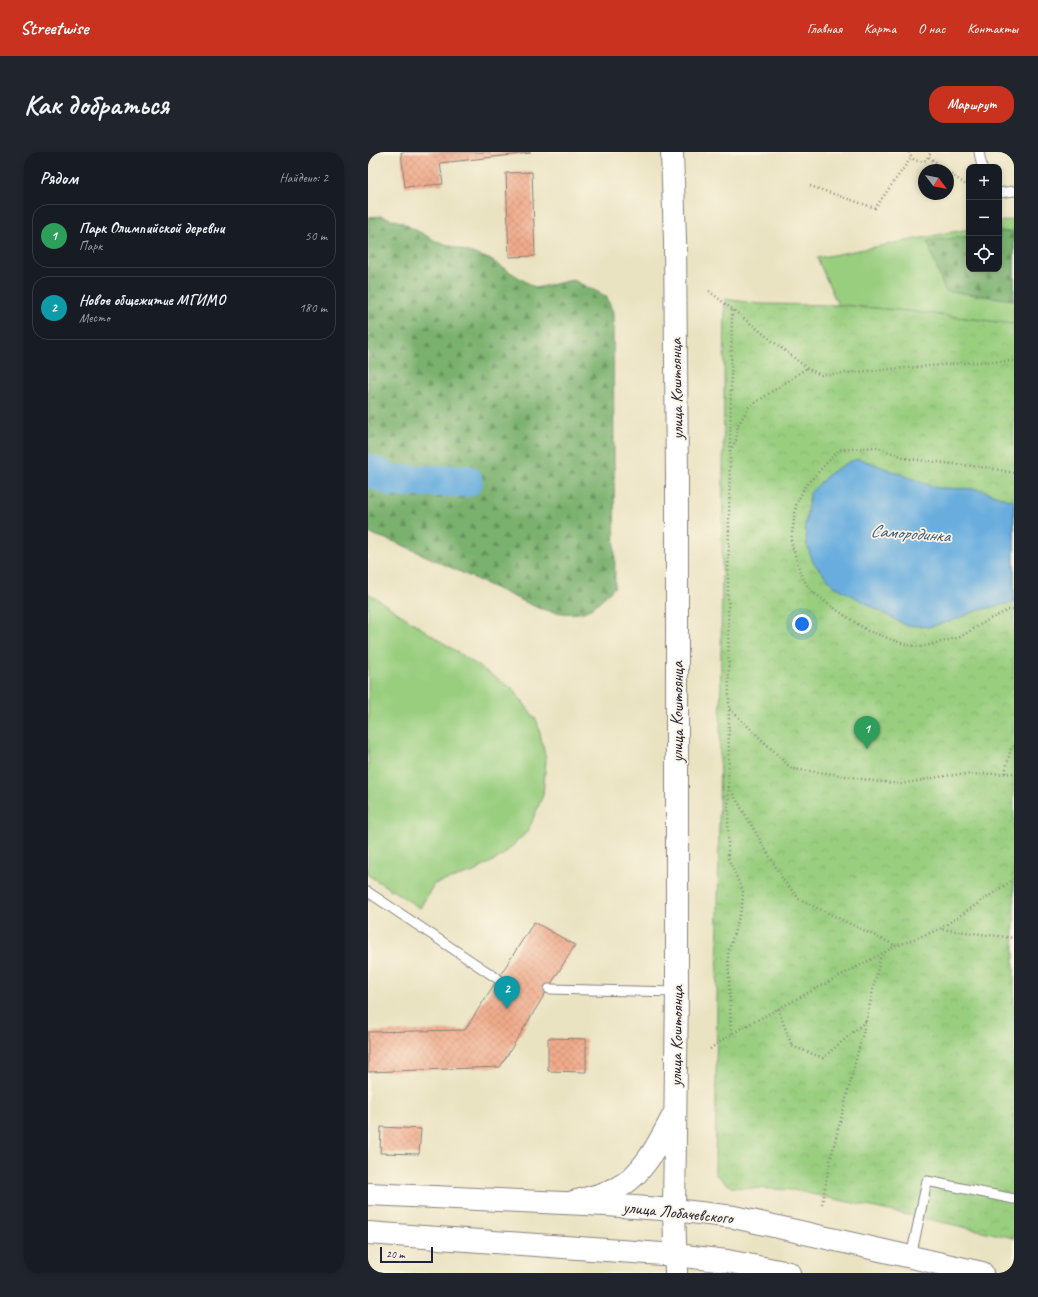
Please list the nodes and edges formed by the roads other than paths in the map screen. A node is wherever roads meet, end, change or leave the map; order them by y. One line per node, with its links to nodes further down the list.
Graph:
1 (672, 152): 9 (street, улица Коштоянца)
2 (979, 152): 3 (lane)
3 (981, 164)
4 (1014, 191): 5 (lane)
5 (1002, 193)
6 (368, 892): 7 (lane)
7 (498, 979)
8 (549, 989): 9 (lane)
9 (677, 992): 10 (street, улица Коштоянца)
10 (675, 1111): 13 (street); 14 (street, улица Коштоянца)
11 (368, 1194): 13 (street, улица Лобачевского)
12 (1014, 1199): 16 (lane)
13 (571, 1203): 14 (street, улица Лобачевского)
14 (674, 1210): 16 (street, улица Лобачевского); 17 (street, улица Коштоянца)
15 (368, 1233): 17 (street)
16 (911, 1257): 19 (street, улица Лобачевского)
17 (676, 1264): 18 (street)
18 (789, 1273)
19 (982, 1273)

